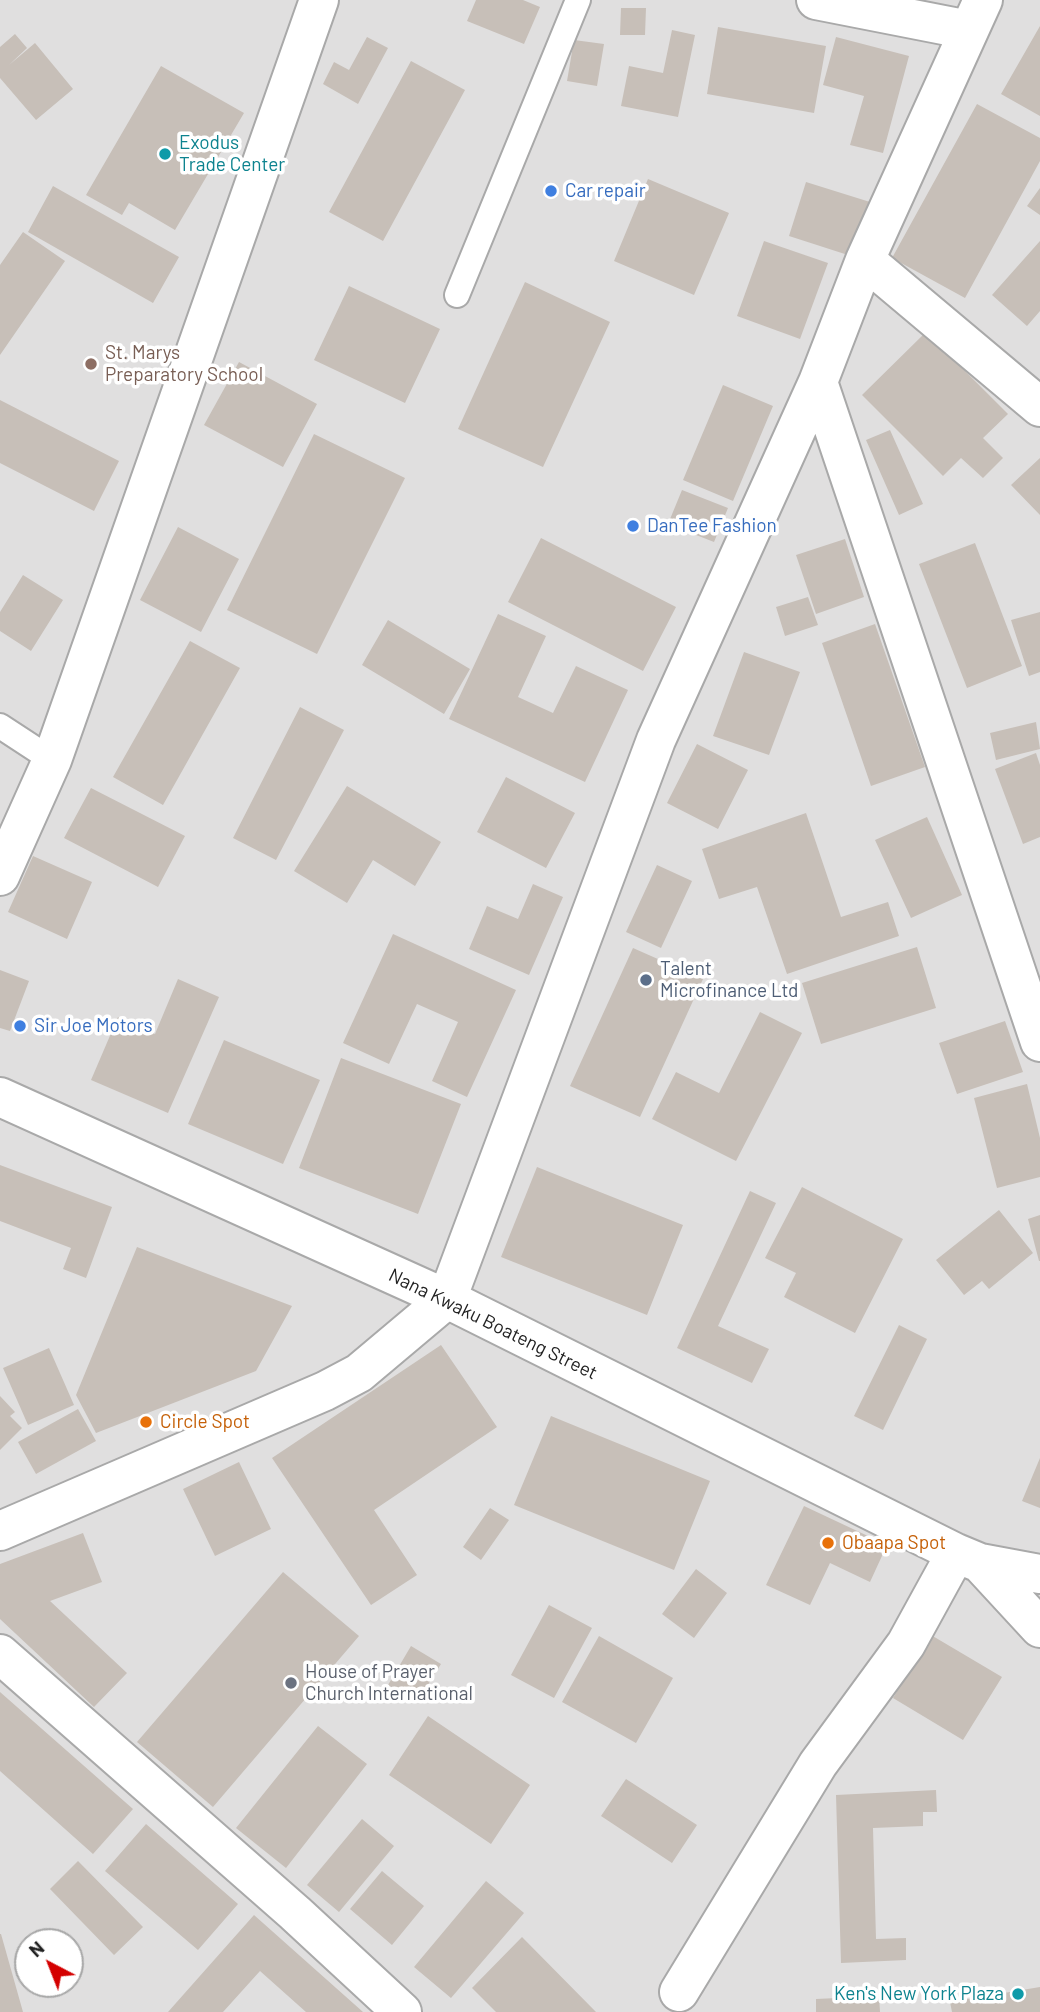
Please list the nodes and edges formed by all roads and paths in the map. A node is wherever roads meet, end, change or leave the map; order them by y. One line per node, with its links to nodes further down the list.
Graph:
1 (319, 0): 10 (street)
2 (579, 0): 6 (lane)
3 (816, 0): 4 (street)
4 (976, 15): 5 (street)
5 (865, 260): 7 (street); 8 (street)
6 (457, 295)
7 (818, 382): 12 (street); 14 (street)
8 (1040, 407)
9 (0, 726): 10 (lane)
10 (52, 760): 11 (street)
11 (0, 876)
12 (1040, 1042)
13 (0, 1097): 14 (street, Nana Kwaku Boateng Street)
14 (447, 1299): 15 (street); 16 (street, Nana Kwaku Boateng Street)
15 (0, 1531)
16 (968, 1558): 17 (street); 18 (street); 20 (street)
17 (1040, 1574)
18 (1040, 1628)
19 (0, 1654): 21 (street)
20 (679, 1992)
21 (402, 2012)

